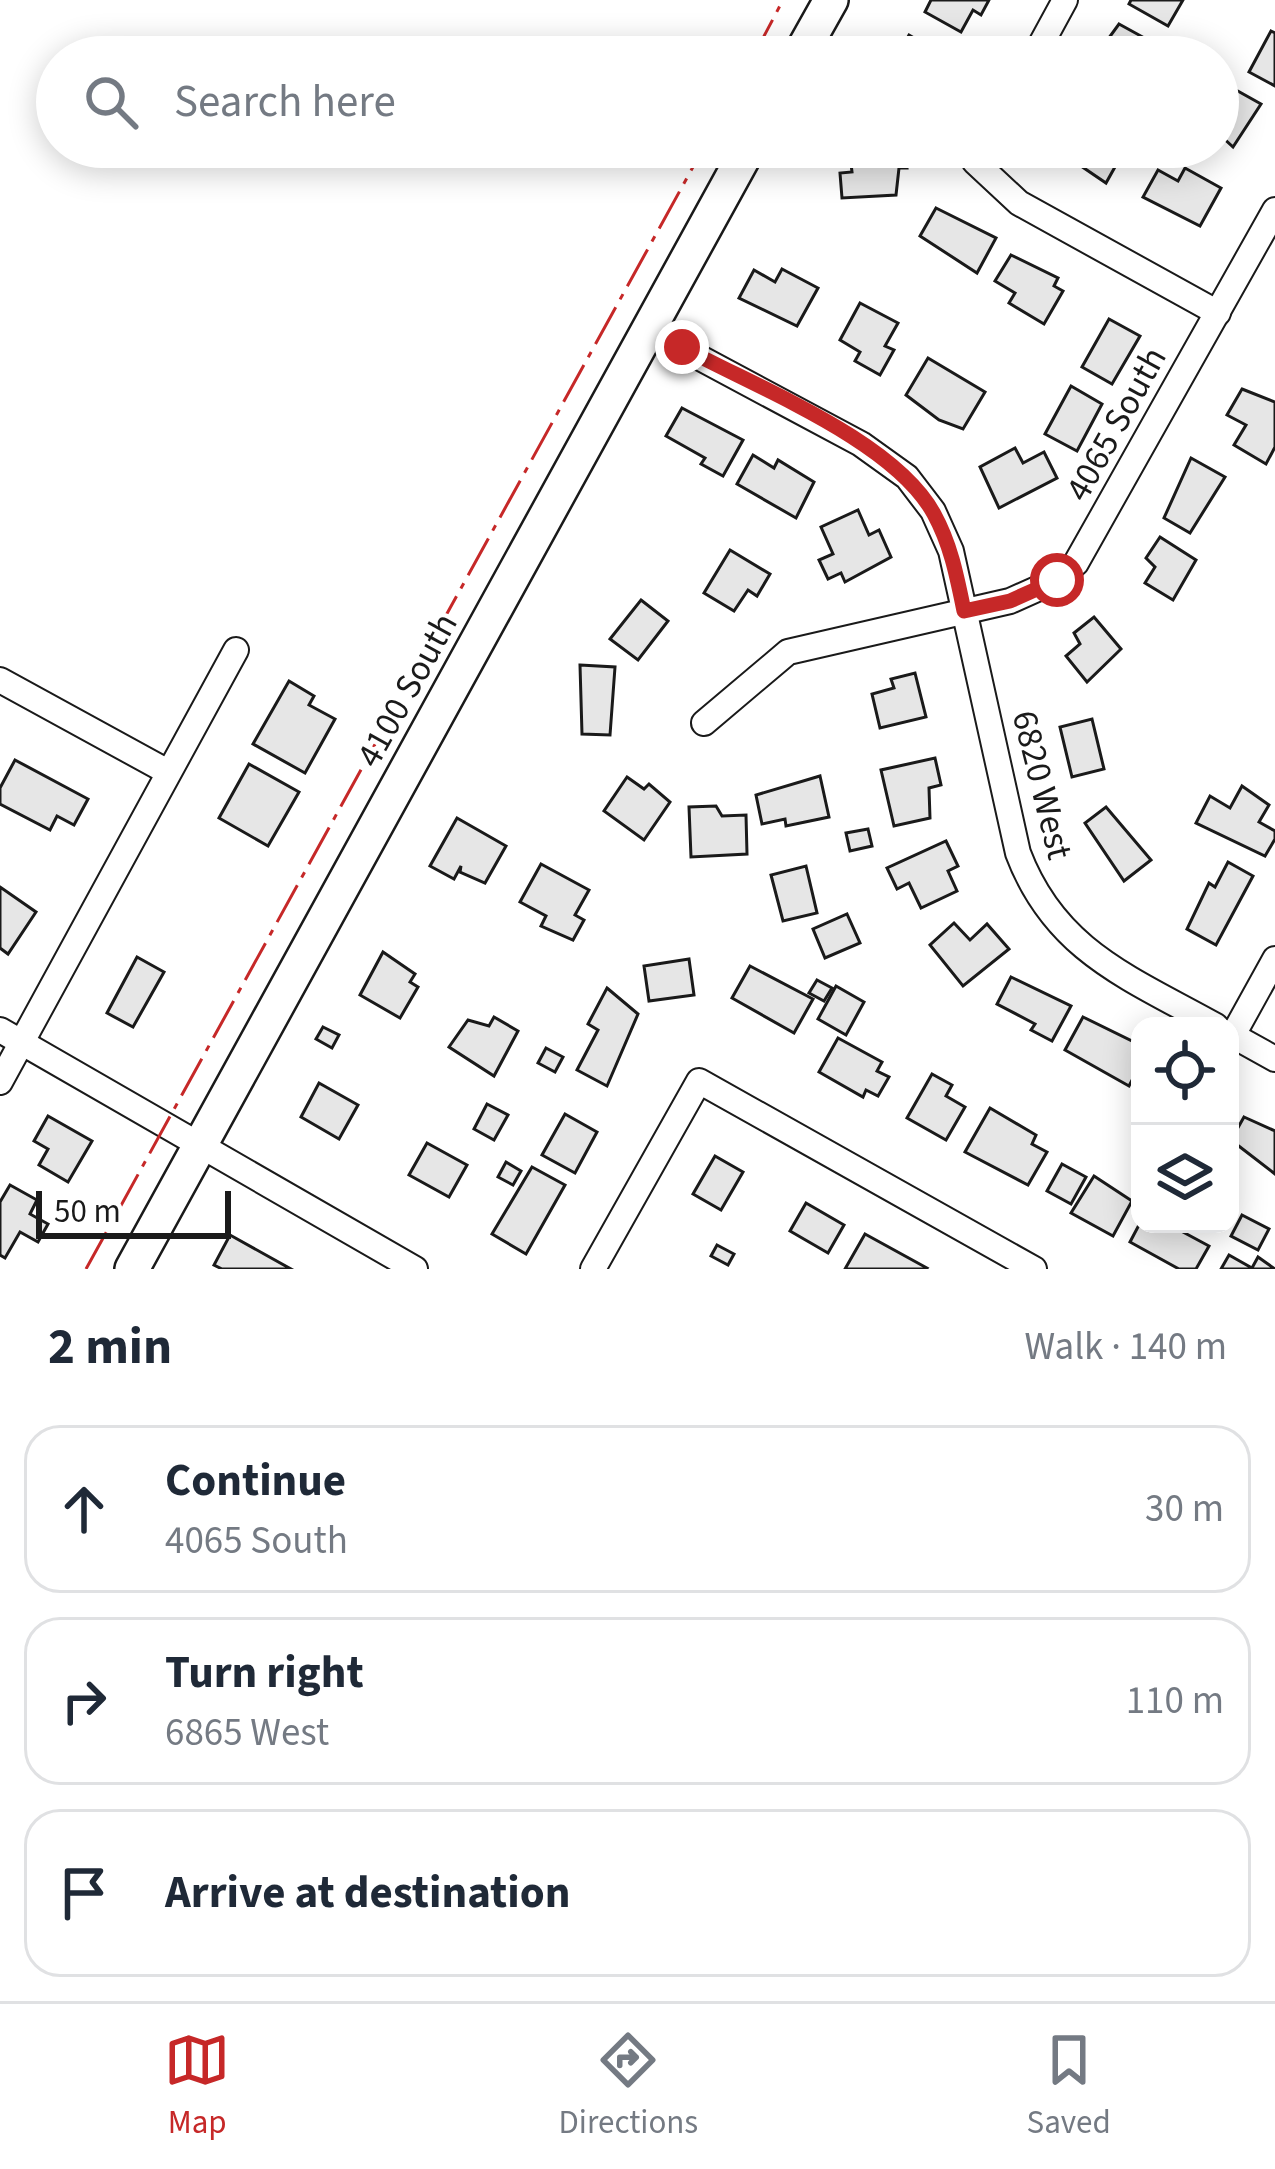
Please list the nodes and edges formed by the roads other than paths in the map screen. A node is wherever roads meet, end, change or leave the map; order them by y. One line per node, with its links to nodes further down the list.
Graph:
1 (830, 0): 3 (main road)
2 (1065, 0): 4 (street)
3 (810, 36)
4 (1045, 36)
5 (737, 168): 9 (main road, 4100 South)
6 (991, 168): 8 (street)
7 (1275, 209): 8 (street, 4065 South)
8 (1218, 314): 10 (street, 4065 South)
9 (648, 329): 10 (street, 6820 West); 22 (main road, 4100 South)
10 (964, 611): 13 (street, 4065 South); 16 (street, 6820 West)
11 (236, 650): 14 (street)
12 (0, 680): 14 (street)
13 (704, 723)
14 (168, 772): 18 (street)
15 (1275, 959): 17 (street)
16 (1201, 1017)
17 (1236, 1017)
18 (11, 1036): 21 (street); 22 (street)
19 (1239, 1039): 20 (street, 6820 West)
20 (1275, 1059)
21 (0, 1082)
22 (200, 1144): 23 (main road, 4100 South); 24 (street)
23 (132, 1269)
24 (415, 1269)
25 (593, 1269): 26 (street)
26 (1034, 1269)

